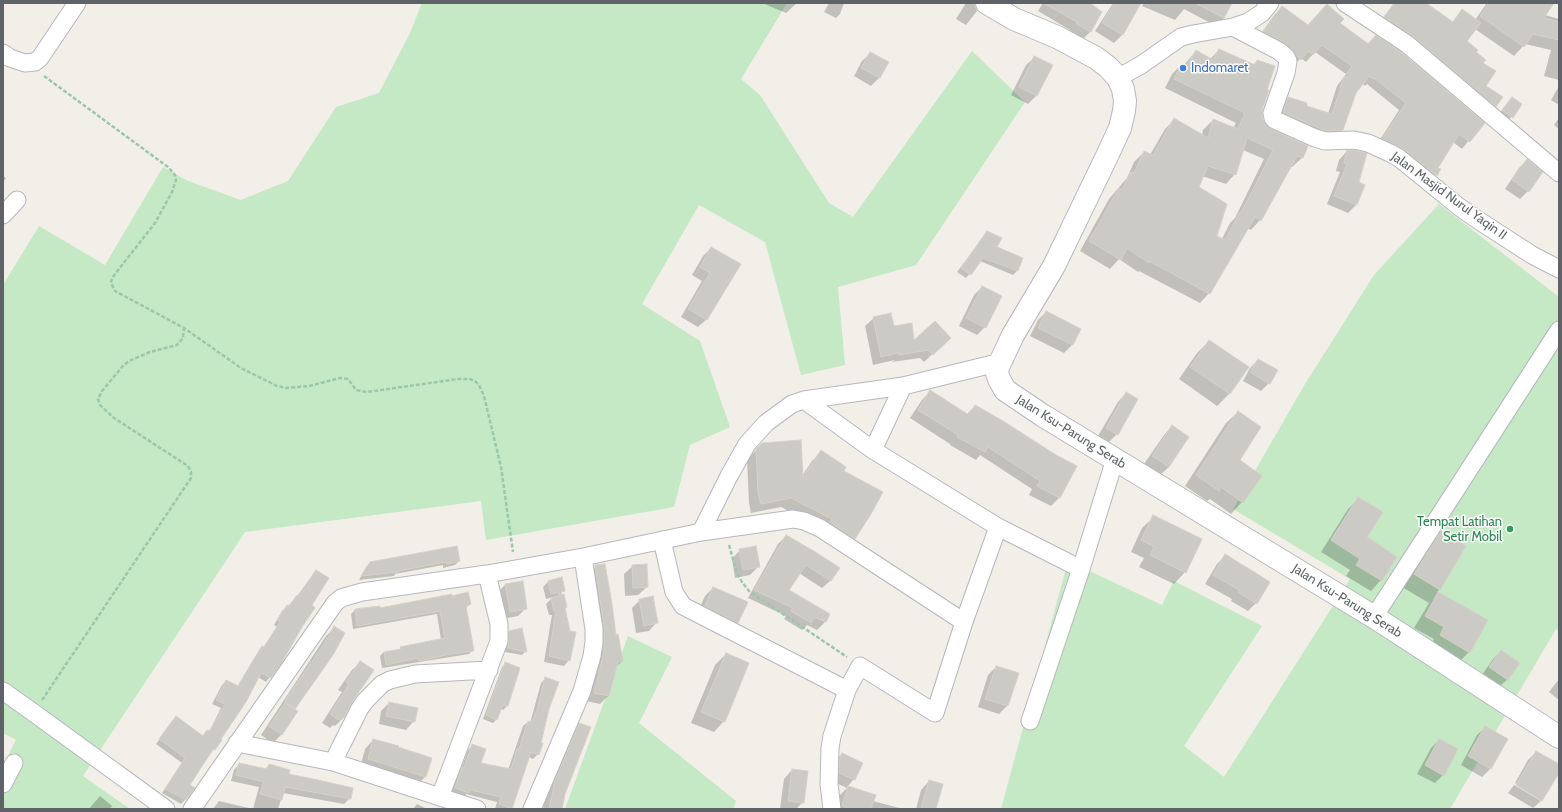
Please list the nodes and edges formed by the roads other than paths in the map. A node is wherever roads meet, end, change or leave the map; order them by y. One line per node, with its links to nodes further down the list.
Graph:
1 (77, 3): 6 (street)
2 (987, 3): 7 (street, Jalan Ksu-Parung Serab)
3 (1270, 3): 5 (street)
4 (1345, 3): 8 (street)
5 (1233, 27): 7 (street); 11 (street, Jalan Masjid Nurul Yaqin II)
6 (3, 53)
7 (1118, 78): 13 (street, Jalan Ksu-Parung Serab)
8 (1559, 173)
9 (17, 200): 10 (street)
10 (3, 215)
11 (1559, 268)
12 (1559, 330): 24 (street)
13 (1001, 362): 14 (street); 17 (street, Jalan Ksu-Parung Serab)
14 (903, 386): 15 (street); 16 (street)
15 (804, 400): 16 (street); 19 (street)
16 (873, 450): 18 (street)
17 (1115, 459): 22 (street); 24 (street, Jalan Ksu-Parung Serab)
18 (998, 527): 22 (street); 25 (street)
19 (701, 532): 20 (street); 25 (street)
20 (662, 540): 21 (street); 27 (street)
21 (583, 558): 23 (street); 39 (street)
22 (1081, 569): 29 (street)
23 (487, 574): 26 (street); 31 (street)
24 (1374, 617): 30 (street, Jalan Ksu-Parung Serab)
25 (964, 622): 27 (street)
26 (489, 670): 32 (street); 35 (street)
27 (846, 690): 40 (street)
28 (3, 691): 36 (street)
29 (1030, 721)
30 (1559, 737)
31 (237, 743): 32 (street); 37 (street)
32 (333, 762): 35 (street)
33 (14, 763): 34 (street)
34 (3, 784)
35 (440, 797): 38 (street)
36 (166, 809)
37 (192, 809)
38 (477, 809)
39 (532, 809)
40 (832, 809)

